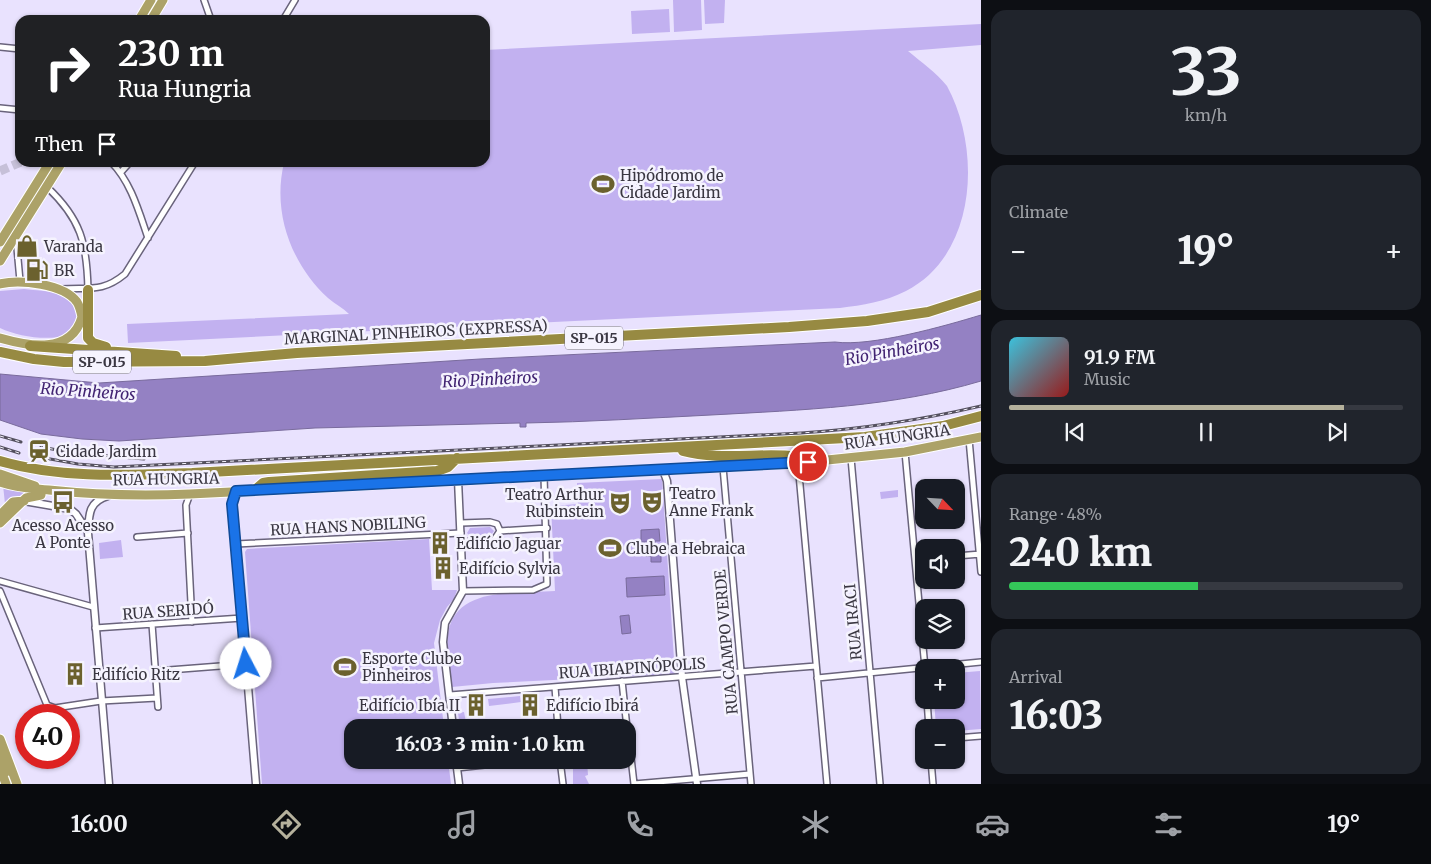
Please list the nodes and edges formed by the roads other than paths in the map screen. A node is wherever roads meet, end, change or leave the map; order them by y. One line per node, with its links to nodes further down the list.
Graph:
1 (151, 0): 5 (highway)
2 (162, 0): 6 (highway)
3 (204, 0): 7 (street)
4 (295, 0): 8 (street)
5 (142, 15)
6 (154, 15)
7 (209, 15)
8 (286, 15)
9 (0, 47): 10 (street)
10 (15, 49)
11 (0, 108): 12 (street)
12 (15, 110)
13 (47, 167): 22 (highway)
14 (59, 167): 19 (highway)
15 (116, 167): 18 (street)
16 (126, 167): 18 (street)
17 (191, 167): 21 (street)
18 (121, 172): 21 (street)
19 (47, 187): 20 (highway); 27 (street)
20 (16, 236): 23 (highway); 24 (street)
21 (148, 238): 27 (street)
22 (0, 242)
23 (0, 261)
24 (20, 281): 25 (highway); 26 (highway)
25 (0, 284)
26 (57, 289): 27 (street); 29 (highway)
27 (88, 290): 29 (highway); 33 (highway)
28 (981, 295): 34 (highway, MARGINAL PINHEIROS (EXPRESSA) / SP-015)
29 (82, 317): 31 (highway)
30 (0, 338): 31 (highway)
31 (30, 346): 33 (highway)
32 (0, 352): 34 (highway, MARGINAL PINHEIROS (EXPRESSA) / SP-015)
33 (136, 353): 34 (highway)
34 (205, 361)
35 (981, 416): 38 (highway)
36 (981, 437): 37 (highway, RUA HUNGRIA)
37 (970, 440): 39 (highway, RUA HUNGRIA); 73 (street)
38 (672, 449): 40 (highway); 43 (highway)
39 (905, 452): 41 (highway, RUA HUNGRIA); 75 (street)
40 (457, 458): 42 (highway); 54 (highway)
41 (851, 458): 43 (highway, RUA HUNGRIA); 94 (street, RUA IRACI)
42 (0, 461)
43 (818, 461): 44 (highway, RUA HUNGRIA)
44 (798, 463): 45 (highway, RUA HUNGRIA); 90 (street)
45 (723, 467): 47 (highway, RUA HUNGRIA); 93 (street, RUA CAMPO VERDE)
46 (663, 470): 47 (highway, RUA HUNGRIA); 49 (highway, RUA HUNGRIA); 51 (street)
47 (673, 470): 51 (street)
48 (0, 474): 53 (highway)
49 (544, 475): 50 (highway, RUA HUNGRIA); 65 (street)
50 (458, 480): 54 (highway, RUA HUNGRIA); 64 (street)
51 (667, 481): 95 (street)
52 (0, 482): 53 (highway)
53 (46, 490): 57 (highway)
54 (256, 490): 55 (highway, RUA HUNGRIA)
55 (236, 491): 56 (highway, RUA HUNGRIA); 61 (street)
56 (223, 492): 58 (highway, RUA HUNGRIA); 61 (street)
57 (68, 493): 59 (highway, RUA HUNGRIA); 60 (highway)
58 (190, 494): 59 (highway, RUA HUNGRIA); 68 (street)
59 (114, 495): 67 (street)
60 (24, 501): 62 (highway); 63 (highway); 67 (street)
61 (232, 504): 72 (street)
62 (0, 516)
63 (0, 523)
64 (461, 523): 66 (street); 69 (street)
65 (547, 528): 66 (street); 80 (street)
66 (500, 531): 71 (street)
67 (88, 533): 81 (street)
68 (188, 533): 70 (street); 83 (street)
69 (461, 533): 71 (street); 72 (street, RUA HANS NOBILING)
70 (137, 536)
71 (462, 542): 80 (street)
72 (236, 544): 82 (street)
73 (980, 554): 74 (street); 76 (street)
74 (965, 555)
75 (915, 560)
76 (981, 572)
77 (0, 581): 81 (street)
78 (918, 589): 86 (street)
79 (0, 591): 101 (street)
80 (462, 591): 99 (street)
81 (94, 607): 85 (street)
82 (242, 618): 83 (street, RUA SERIDÓ); 89 (street)
83 (192, 622): 84 (street, RUA SERIDÓ)
84 (152, 624): 85 (street, RUA SERIDÓ); 92 (street)
85 (95, 628): 101 (street)
86 (924, 659)
87 (981, 662): 88 (street)
88 (965, 663)
89 (246, 664): 92 (street); 121 (street)
90 (816, 666): 93 (street, RUA IBIAPINÓPOLIS); 96 (street)
91 (915, 668): 94 (street)
92 (156, 671): 100 (street)
93 (741, 672): 95 (street, RUA IBIAPINÓPOLIS); 115 (street, RUA CAMPO VERDE)
94 (870, 673): 96 (street); 127 (street, RUA IRACI)
95 (682, 677): 97 (street, RUA IBIAPINÓPOLIS); 116 (street)
96 (817, 678): 126 (street)
97 (622, 681): 98 (street, RUA IBIAPINÓPOLIS); 105 (street)
98 (555, 687): 99 (street, RUA IBIAPINÓPOLIS); 104 (street)
99 (450, 695): 103 (street)
100 (157, 698): 101 (street); 102 (street)
101 (101, 701): 120 (street)
102 (158, 707)
103 (452, 719)
104 (557, 719)
105 (626, 719)
106 (981, 736): 107 (street)
107 (965, 737)
108 (0, 739): 119 (highway)
109 (0, 756): 118 (highway)
110 (0, 768): 117 (highway)
111 (457, 769): 122 (street)
112 (561, 769): 123 (street)
113 (632, 769): 124 (street)
114 (932, 769): 128 (street)
115 (750, 774): 116 (street); 125 (street, RUA CAMPO VERDE)
116 (696, 781): 124 (street)
117 (6, 784)
118 (11, 784)
119 (17, 784)
120 (108, 784)
121 (256, 784)
122 (459, 784)
123 (562, 784)
124 (634, 784)
125 (751, 784)
126 (827, 784)
127 (880, 784)
128 (933, 784)

